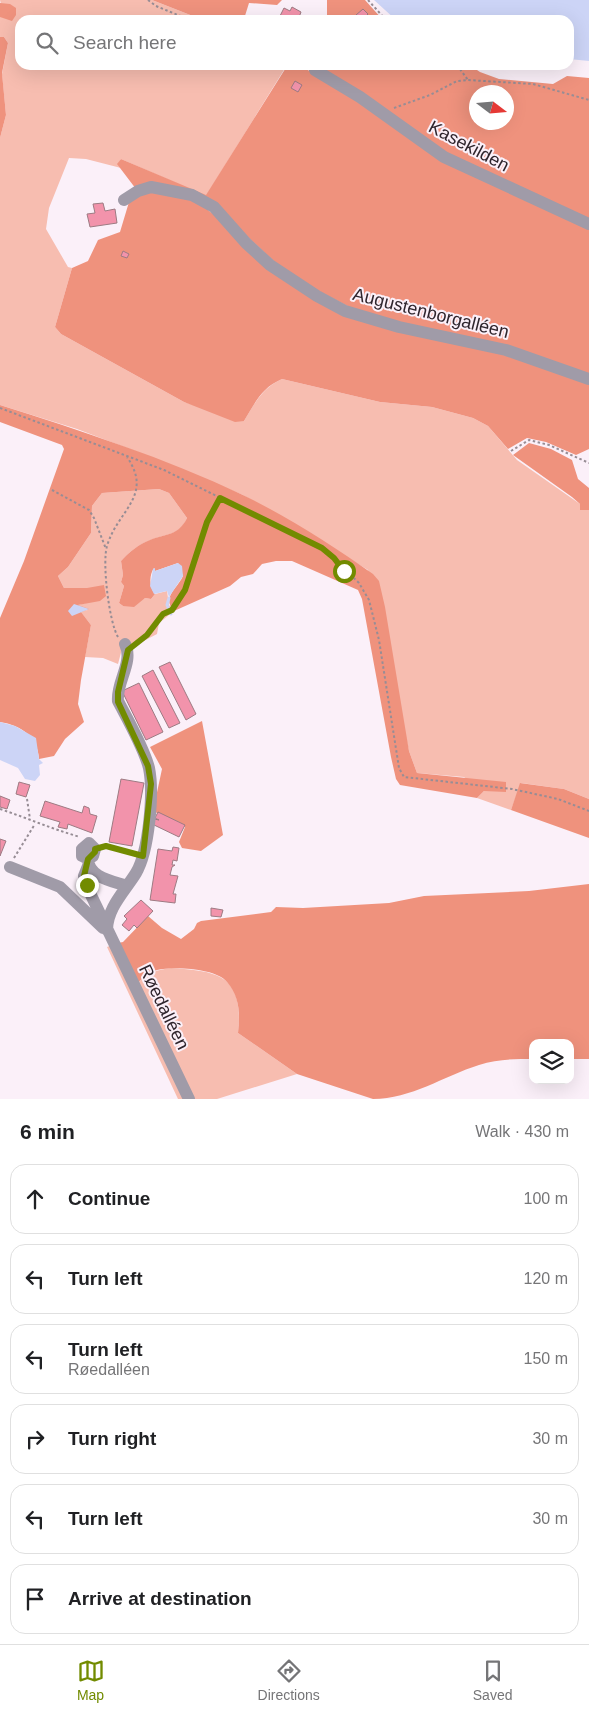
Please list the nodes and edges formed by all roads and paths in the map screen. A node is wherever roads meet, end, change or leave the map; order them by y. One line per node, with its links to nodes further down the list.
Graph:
1 (148, 0): 3 (path)
2 (368, 0): 4 (path)
3 (177, 15)
4 (382, 15)
5 (314, 70): 9 (lane, Kasekilden)
6 (461, 70): 7 (path)
7 (468, 80): 8 (path); 9 (path)
8 (589, 100)
9 (379, 110): 11 (lane, Kasekilden)
10 (124, 200): 12 (lane, Augustenborgalléen)
11 (589, 224)
12 (589, 379)
13 (0, 408): 15 (path)
14 (511, 452): 16 (path)
15 (126, 456): 18 (path); 19 (path)
16 (589, 463)
17 (52, 490): 19 (path)
18 (220, 498): 20 (path); 23 (path)
19 (106, 549): 20 (path)
20 (126, 647): 27 (lane)
21 (27, 799): 24 (path)
22 (0, 809): 24 (path)
23 (589, 811)
24 (30, 819): 25 (path)
25 (36, 823): 26 (path); 29 (path)
26 (83, 838)
27 (143, 856): 28 (path); 30 (lane)
28 (90, 858): 30 (lane); 32 (lane, Røedalléen)
29 (10, 867): 32 (lane, Røedalléen)
30 (127, 886): 32 (lane)
31 (82, 918): 32 (lane)
32 (103, 928): 33 (lane, Røedalléen)
33 (189, 1099)

